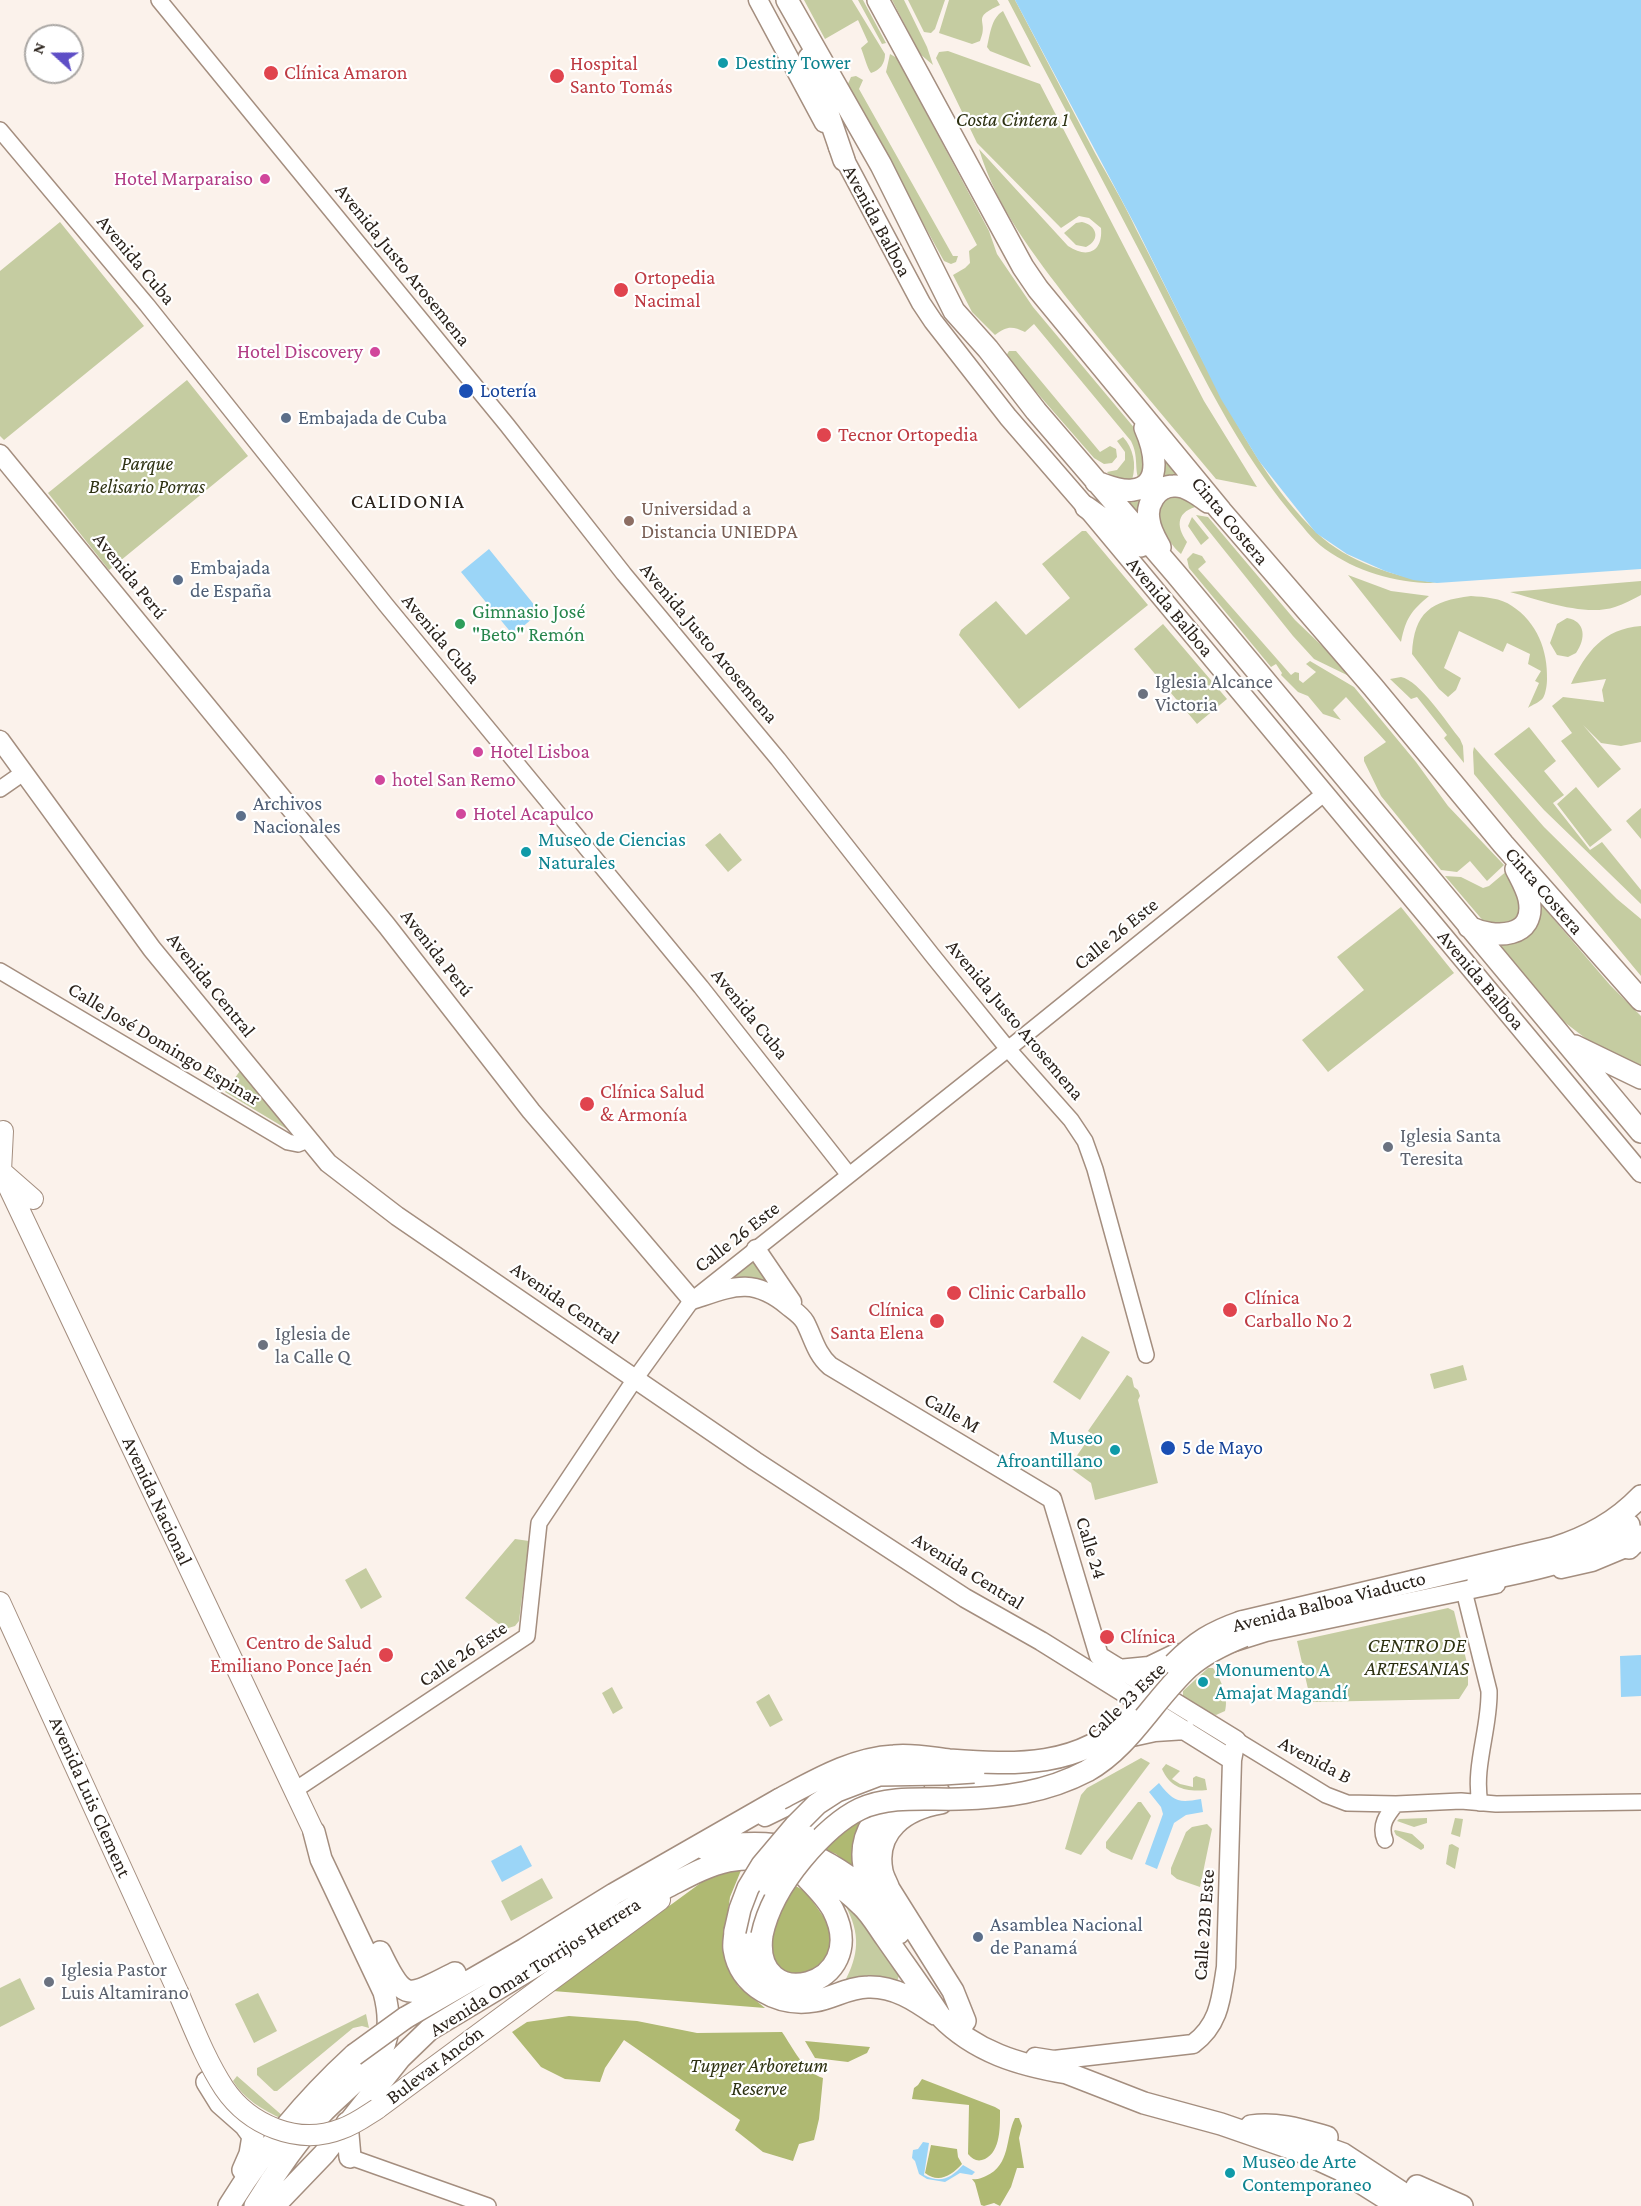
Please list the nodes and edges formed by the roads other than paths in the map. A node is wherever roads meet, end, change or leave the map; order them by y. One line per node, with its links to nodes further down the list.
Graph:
1 (159, 0): 22 (street, Avenida Justo Arosemena)
2 (758, 0): 6 (main road, Avenida Balboa)
3 (878, 0): 7 (highway, Cinta Costera)
4 (792, 9): 6 (highway); 9 (highway, Avenida Balboa)
5 (0, 130): 29 (street, Avenida Cuba)
6 (844, 160): 10 (main road, Avenida Balboa)
7 (1136, 409): 9 (highway); 11 (highway, Cinta Costera)
8 (0, 454): 32 (main road, Avenida Perú)
9 (1096, 482): 12 (highway, Avenida Balboa)
10 (1086, 507): 12 (highway); 16 (main road, Avenida Balboa)
11 (1221, 511): 12 (highway); 17 (highway, Cinta Costera)
12 (1169, 566): 18 (highway, Avenida Balboa)
13 (0, 740): 14 (main road, Avenida Central)
14 (23, 773): 15 (street); 26 (main road, Avenida Central)
15 (0, 789)
16 (1325, 793): 22 (street, Calle 26 Este); 28 (main road, Avenida Balboa)
17 (1503, 844): 18 (highway); 20 (highway, Cinta Costera)
18 (1469, 926): 21 (highway, Avenida Balboa)
19 (0, 971): 26 (street, Calle José Domingo Espinar)
20 (1641, 1000)
21 (1564, 1040): 23 (highway); 25 (highway, Avenida Balboa)
22 (1008, 1049): 29 (street, Calle 26 Este); 34 (street, Avenida Justo Arosemena)
23 (1641, 1078)
24 (3, 1131): 27 (main road)
25 (1641, 1132)
26 (308, 1140): 35 (main road, Avenida Central)
27 (0, 1170): 30 (main road); 54 (main road, Avenida Nacional)
28 (1641, 1173)
29 (849, 1175): 31 (street, Calle 26 Este)
30 (33, 1199)
31 (756, 1249): 32 (street, Calle 26 Este); 33 (main road)
32 (692, 1300): 33 (main road); 35 (street, Calle 26 Este)
33 (804, 1319): 36 (main road, Calle M)
34 (1146, 1355)
35 (635, 1379): 43 (main road, Avenida Central); 54 (street, Calle 26 Este)
36 (1038, 1489): 42 (main road, Calle 24)
37 (1641, 1493): 44 (main road, Calle 23 Este); 52 (highway, Avenida Balboa Viaducto, bridge)
38 (1641, 1515): 55 (highway, Avenida Balboa Viaducto, bridge)
39 (1637, 1542): 40 (main road, Calle 23 Este)
40 (1464, 1591): 46 (main road, Calle 23 Este); 57 (street)
41 (0, 1602): 73 (main road, Avenida Luis Clement, bridge)
42 (1091, 1626): 43 (main road); 45 (main road, Avenida B)
43 (1041, 1641): 45 (main road, Avenida Central)
44 (1190, 1644): 45 (main road); 46 (main road, Calle 23 Este)
45 (1116, 1677): 46 (main road, Avenida B); 47 (main road)
46 (1152, 1698): 47 (main road, Calle 23 Este); 48 (main road); 49 (main road, Calle 23 Este); 50 (main road, Avenida B)
47 (1125, 1716): 59 (main road, Calle 23 Este)
48 (1186, 1730): 49 (main road); 51 (main road)
49 (1123, 1739): 53 (main road, Calle 23 Este)
50 (1236, 1740): 51 (main road, Calle 22B Este); 58 (street, Avenida B)
51 (1232, 1760): 70 (main road, Calle 22B Este)
52 (1021, 1762): 59 (highway, Avenida Balboa Viaducto, bridge); 68 (highway, bridge)
53 (1070, 1771): 66 (highway); 67 (main road, Calle 23 Este, bridge)
54 (296, 1790): 60 (main road, Avenida Nacional)
55 (959, 1799): 67 (highway, bridge); 69 (highway, bridge)
56 (1641, 1802): 57 (street, Avenida B)
57 (1480, 1803): 58 (street, Avenida B)
58 (1396, 1804): 61 (street)
59 (740, 1823): 62 (highway, Avenida Omar Torrijos Herrera)
60 (314, 1832): 65 (highway); 78 (highway)
61 (1385, 1840)
62 (678, 1858): 65 (highway, Avenida Omar Torrijos Herrera); 66 (highway, Avenida Omar Torrijos Herrera)
63 (793, 1864): 64 (highway, Avenida Omar Torrijos Herrera); 67 (highway); 68 (highway, Avenida Omar Torrijos Herrera)
64 (696, 1872): 73 (main road, Bulevar Ancón); 74 (highway, Avenida Omar Torrijos Herrera)
65 (614, 1894): 77 (highway, Avenida Omar Torrijos Herrera, bridge)
66 (873, 1894): 69 (highway)
67 (774, 1977)
68 (940, 2016): 71 (highway)
69 (965, 2021): 70 (highway)
70 (1027, 2056): 71 (highway)
71 (1067, 2073): 75 (highway)
72 (207, 2082): 77 (highway)
73 (377, 2109)
74 (347, 2123): 76 (highway); 79 (highway, Avenida Omar Torrijos Herrera)
75 (1253, 2131): 81 (highway); 82 (highway); 83 (highway); 84 (highway)
76 (350, 2157): 80 (street)
77 (228, 2206)
78 (255, 2206)
79 (274, 2206)
80 (488, 2206)
81 (1378, 2206)
82 (1398, 2206)
83 (1431, 2206)
84 (1462, 2206)

